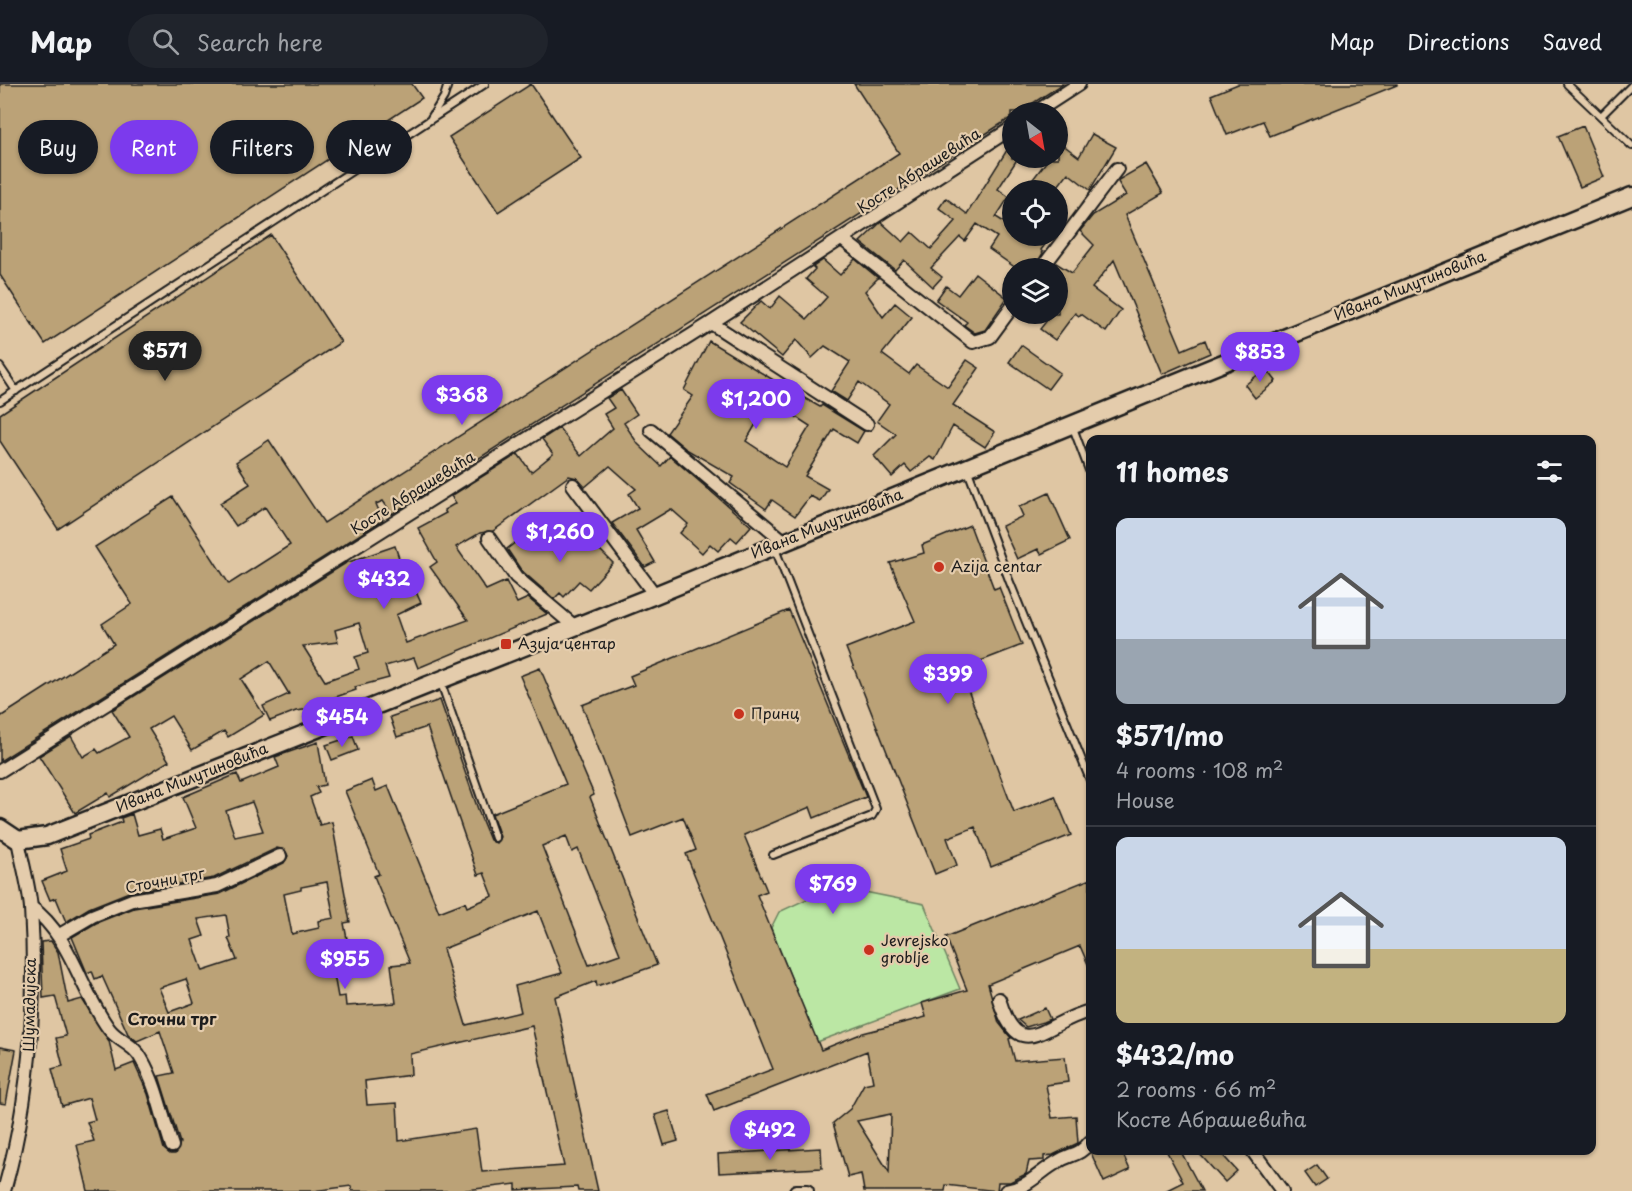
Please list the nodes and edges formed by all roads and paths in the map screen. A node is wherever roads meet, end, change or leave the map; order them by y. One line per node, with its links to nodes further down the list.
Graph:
1 (447, 84): 8 (lane)
2 (485, 84): 8 (lane)
3 (1079, 84): 6 (street)
4 (1567, 84): 7 (lane)
5 (1632, 86): 7 (lane)
6 (1051, 102)
7 (1601, 116): 10 (lane)
8 (428, 122): 18 (lane)
9 (1002, 135): 13 (street, Косте Абрашевића)
10 (1632, 146)
11 (1117, 169): 14 (street)
12 (1632, 196): 21 (street, Ивана Милутиновића)
13 (842, 239): 15 (street); 16 (street, Косте Абрашевића)
14 (1050, 258)
15 (1002, 321)
16 (711, 323): 20 (street); 32 (street, Косте Абрашевића)
17 (0, 367): 18 (lane)
18 (16, 391): 19 (lane)
19 (0, 401)
20 (867, 424)
21 (1072, 425): 23 (lane); 24 (street, Ивана Милутиновића)
22 (651, 430): 27 (street)
23 (1086, 462)
24 (967, 467): 27 (street, Ивана Милутиновића); 31 (lane)
25 (573, 485): 28 (street)
26 (489, 538): 29 (street)
27 (779, 544): 28 (street, Ивана Милутиновића); 36 (lane)
28 (655, 595): 29 (street, Ивана Милутиновића)
29 (574, 626): 30 (street, Ивана Милутиновића)
30 (440, 680): 34 (lane); 35 (street, Ивана Милутиновића)
31 (1086, 770)
32 (0, 771)
33 (0, 828): 35 (street)
34 (495, 838)
35 (18, 840): 38 (street, Шумадијска)
36 (773, 855)
37 (280, 856): 39 (street, Сточни трг)
38 (31, 907): 39 (street); 45 (street, Шумадијска)
39 (58, 936): 42 (street)
40 (999, 999): 41 (street)
41 (1086, 1012)
42 (172, 1146)
43 (1086, 1146): 48 (street)
44 (1256, 1155): 49 (street)
45 (4, 1191)
46 (796, 1191): 47 (street)
47 (807, 1191)
48 (1006, 1191)
49 (1282, 1191)

